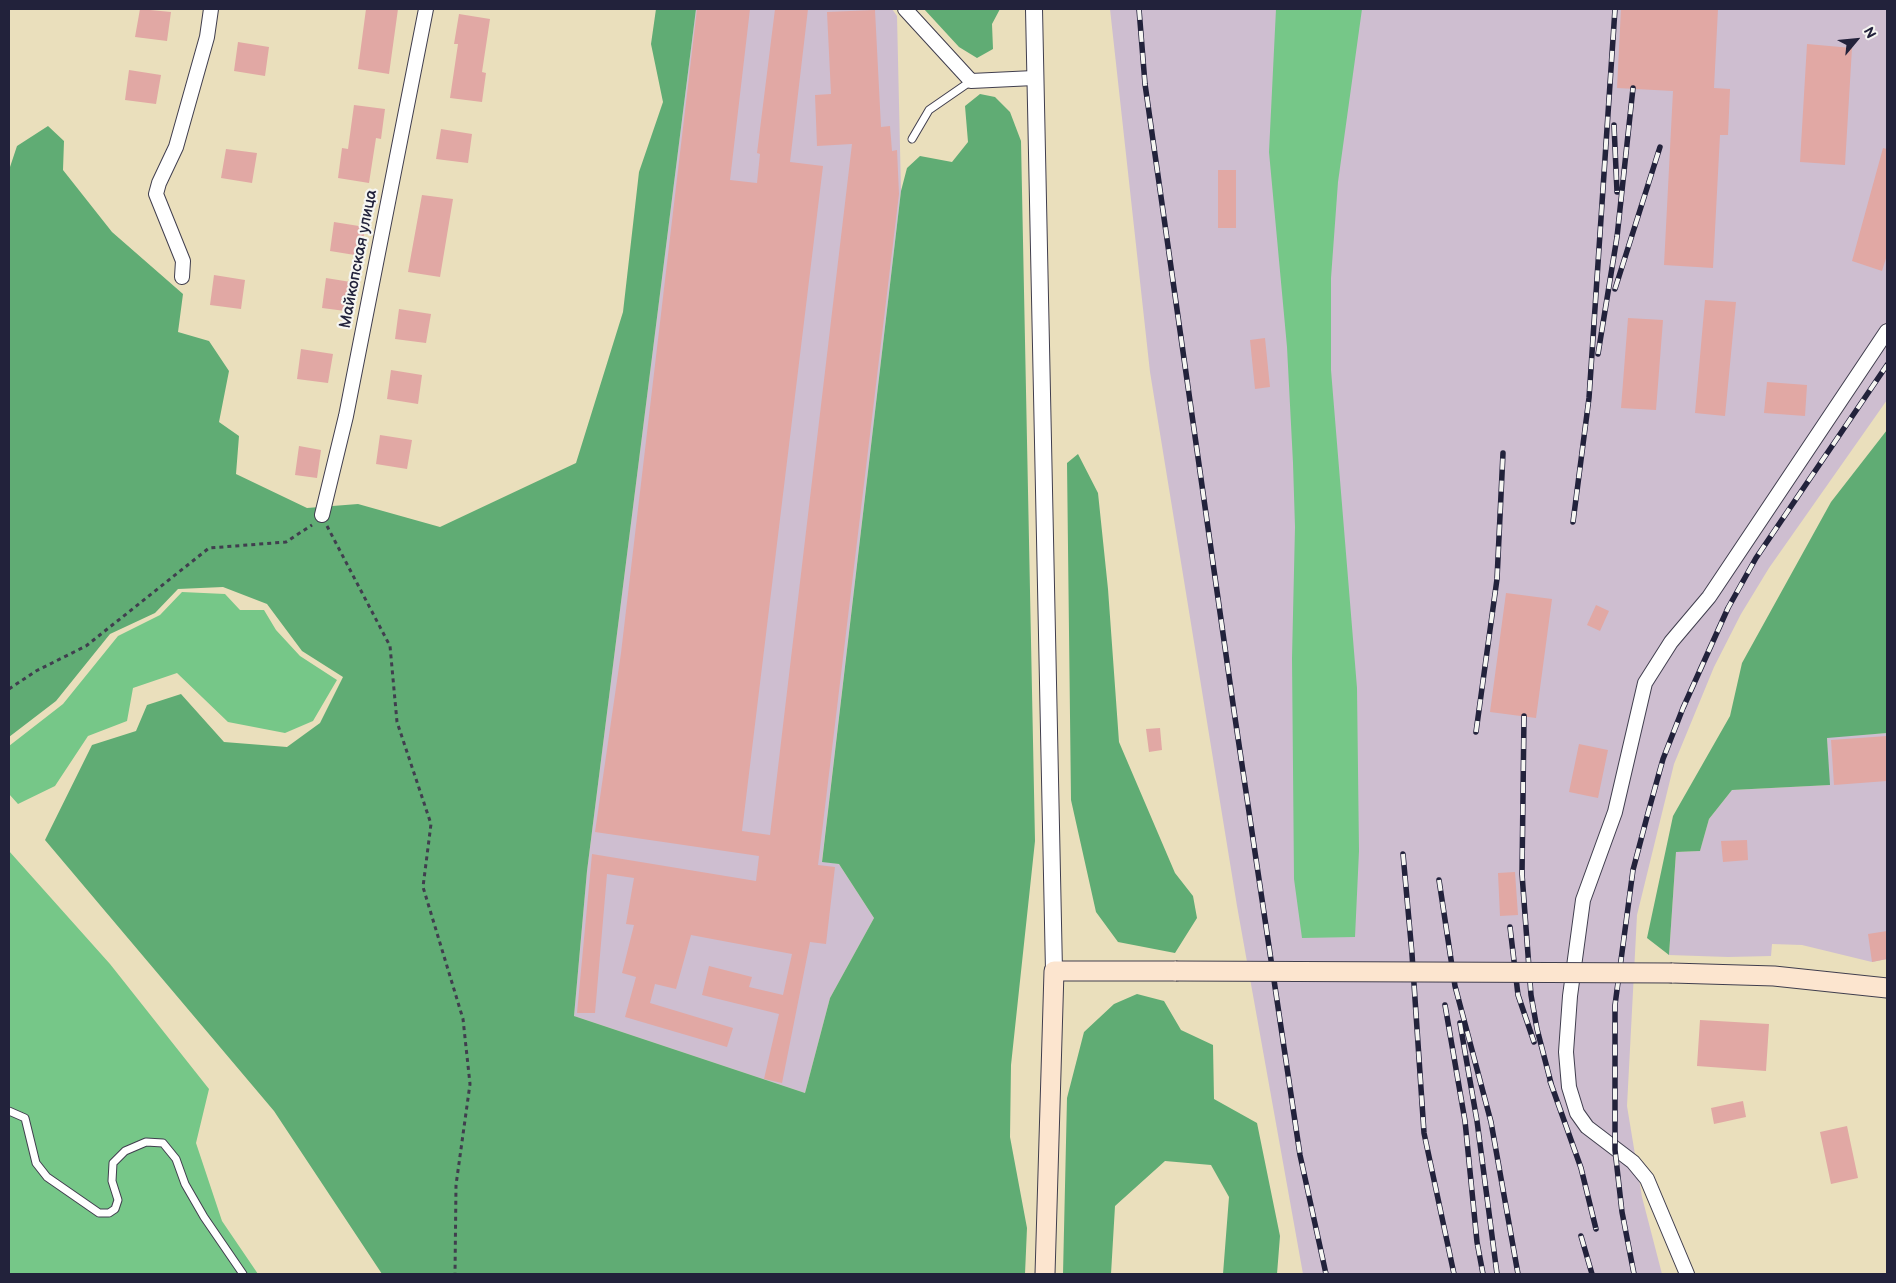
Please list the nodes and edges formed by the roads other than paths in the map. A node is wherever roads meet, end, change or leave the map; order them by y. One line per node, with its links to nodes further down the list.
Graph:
1 (211, 9): 8 (street)
2 (426, 9): 10 (street, Майкопская улица)
3 (906, 9): 6 (street)
4 (1034, 9): 5 (street)
5 (1034, 78): 6 (street); 11 (street)
6 (971, 81): 7 (lane)
7 (912, 138)
8 (182, 277)
9 (1887, 331): 16 (street)
10 (322, 515)
11 (1054, 971): 12 (main road, bridge); 15 (main road)
12 (1887, 988)
13 (9, 1111): 14 (lane)
14 (243, 1274)
15 (1045, 1274)
16 (1687, 1274)

